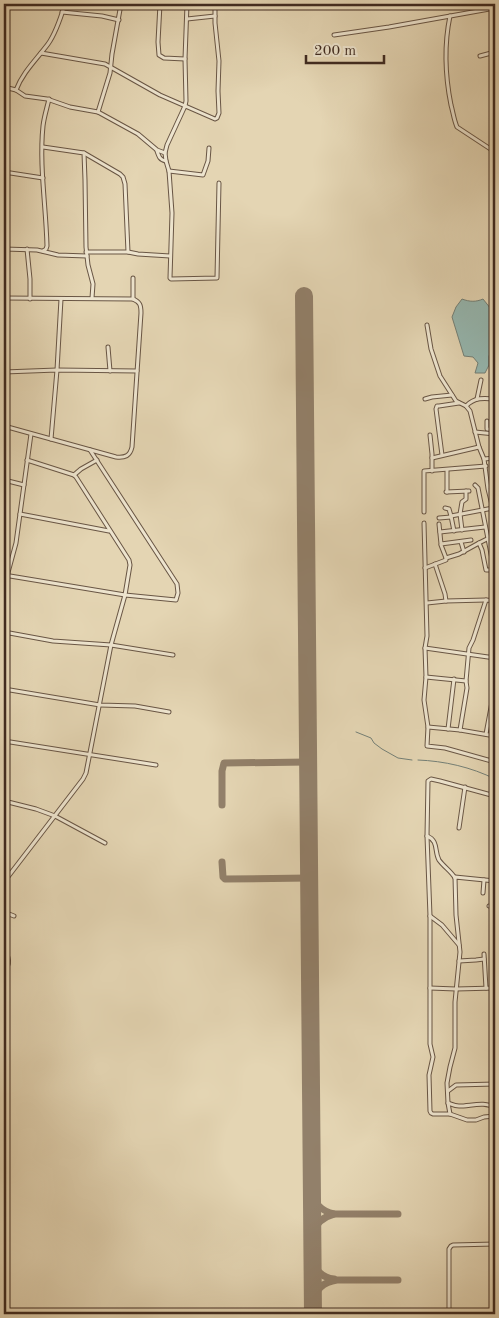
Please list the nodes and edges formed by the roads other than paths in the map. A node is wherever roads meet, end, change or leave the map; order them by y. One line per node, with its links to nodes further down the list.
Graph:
1 (8, 4): 9 (street)
2 (65, 4): 8 (street)
3 (121, 4): 13 (street)
4 (160, 4): 18 (street)
5 (187, 4): 12 (street)
6 (215, 4): 10 (street)
7 (495, 8): 11 (street)
8 (62, 12): 13 (street); 16 (street)
9 (4, 13)
10 (215, 16): 12 (street); 23 (street)
11 (450, 16): 14 (street); 28 (street)
12 (186, 18): 18 (street)
13 (119, 20): 19 (street)
14 (334, 35)
15 (495, 52): 17 (street)
16 (41, 53): 19 (street); 21 (street)
17 (480, 56)
18 (185, 59): 23 (street)
19 (111, 68): 23 (street); 24 (street)
20 (4, 87): 21 (street)
21 (16, 90): 22 (street)
22 (49, 99): 24 (street); 25 (street)
23 (185, 106): 30 (street)
24 (98, 112): 27 (street)
25 (42, 147): 29 (street); 34 (street)
26 (209, 148): 32 (street)
27 (157, 150): 30 (street); 31 (street)
28 (495, 152)
29 (84, 153): 39 (street); 40 (street)
30 (166, 153): 31 (street)
31 (166, 162): 32 (street)
32 (169, 171): 41 (street)
33 (4, 172): 34 (street)
34 (42, 178): 38 (street)
35 (219, 183): 41 (street)
36 (4, 249): 37 (street)
37 (27, 250): 38 (street); 44 (street)
38 (42, 251): 40 (street)
39 (128, 252): 40 (street); 41 (street)
40 (87, 254): 45 (street)
41 (170, 256)
42 (133, 278): 47 (street)
43 (4, 298): 44 (street)
44 (30, 298): 46 (street)
45 (92, 298): 46 (street); 47 (street)
46 (61, 299): 50 (street)
47 (133, 299): 53 (street)
48 (427, 325): 55 (street)
49 (108, 347): 51 (street)
50 (57, 370): 51 (street); 52 (street); 67 (street)
51 (110, 371): 53 (street)
52 (4, 372)
53 (137, 372): 69 (street)
54 (481, 380): 57 (street)
55 (452, 395): 56 (street); 59 (street)
56 (425, 399)
57 (477, 399): 58 (street); 60 (street)
58 (495, 399)
59 (460, 403): 60 (street); 70 (street)
60 (466, 406): 63 (street)
61 (487, 421): 64 (street)
62 (4, 426): 65 (street)
63 (475, 432): 64 (street); 68 (street)
64 (495, 432)
65 (31, 434): 67 (street); 74 (street)
66 (430, 435): 71 (street)
67 (51, 439): 69 (street)
68 (479, 446): 70 (street); 73 (street)
69 (90, 450): 75 (street)
70 (442, 455): 71 (street)
71 (432, 458): 78 (street)
72 (495, 458): 73 (street)
73 (484, 459): 76 (street)
74 (27, 460): 79 (street); 81 (street)
75 (97, 460): 79 (street); 111 (street)
76 (486, 466): 77 (street); 84 (street)
77 (447, 470): 78 (street); 88 (street)
78 (432, 471): 86 (street)
79 (74, 475): 97 (street)
80 (4, 480): 81 (street)
81 (24, 485): 87 (street)
82 (475, 485): 85 (street)
83 (445, 508): 89 (street)
84 (493, 508): 85 (street); 90 (street)
85 (482, 510): 88 (street); 94 (street)
86 (424, 512)
87 (19, 514): 97 (street); 109 (street)
88 (460, 514): 89 (street); 96 (street)
89 (451, 517): 91 (street); 95 (street)
90 (495, 517)
91 (439, 518)
92 (424, 523): 107 (street)
93 (439, 524): 98 (street)
94 (485, 527): 96 (street); 99 (street)
95 (454, 530): 96 (street); 98 (street)
96 (462, 530)
97 (110, 531): 111 (street)
98 (440, 532): 103 (street)
99 (487, 539): 102 (street); 108 (street)
100 (471, 540): 101 (street)
101 (461, 542): 103 (street); 104 (street)
102 (479, 542): 104 (street); 108 (street)
103 (441, 544): 105 (street)
104 (464, 552): 105 (street)
105 (446, 558): 106 (street)
106 (435, 564): 107 (street); 113 (street)
107 (425, 568): 115 (street)
108 (492, 570): 114 (street)
109 (5, 575): 110 (street); 111 (street)
110 (4, 587)
111 (125, 595): 117 (street)
112 (486, 600): 113 (street); 114 (street); 120 (street)
113 (446, 601): 115 (street)
114 (493, 601)
115 (427, 603): 118 (street)
116 (4, 632): 117 (street)
117 (111, 645): 119 (street); 127 (street)
118 (425, 648): 120 (street); 123 (street)
119 (172, 655)
120 (469, 655): 121 (street); 125 (street)
121 (495, 658)
122 (495, 676): 132 (street)
123 (426, 677): 124 (street); 129 (street)
124 (454, 679): 125 (street); 130 (street)
125 (466, 681): 131 (street)
126 (4, 689): 127 (street)
127 (100, 705): 128 (street); 135 (street)
128 (169, 712)
129 (428, 727): 130 (street); 136 (street)
130 (448, 729): 131 (street)
131 (460, 730): 132 (street)
132 (486, 734): 133 (street)
133 (495, 736)
134 (4, 741): 135 (street)
135 (90, 755): 137 (street); 141 (street)
136 (495, 762)
137 (156, 765)
138 (465, 787): 139 (street); 142 (street); 143 (street)
139 (495, 796)
140 (4, 801): 141 (street)
141 (55, 816): 144 (street); 146 (street)
142 (459, 828)
143 (427, 836): 147 (street); 156 (street)
144 (105, 843)
145 (4, 871): 146 (street)
146 (10, 874): 150 (street)
147 (455, 879): 148 (street); 157 (street)
148 (484, 880): 149 (street); 151 (street)
149 (495, 881)
150 (4, 882)
151 (484, 894)
152 (489, 906): 153 (street)
153 (495, 907)
154 (4, 912): 155 (street)
155 (14, 916)
156 (430, 916): 157 (street); 161 (street)
157 (459, 946): 159 (street)
158 (4, 950): 160 (street)
159 (459, 961): 162 (street); 164 (street)
160 (4, 970)
161 (430, 988): 164 (street); 169 (street)
162 (486, 988): 163 (street); 164 (street)
163 (495, 988)
164 (456, 989): 166 (street)
165 (495, 1085): 166 (street)
166 (447, 1091): 167 (street)
167 (448, 1103): 168 (street); 169 (street)
168 (495, 1108)
169 (450, 1114): 170 (street)
170 (495, 1116)
171 (495, 1244): 172 (street)
172 (449, 1314)

